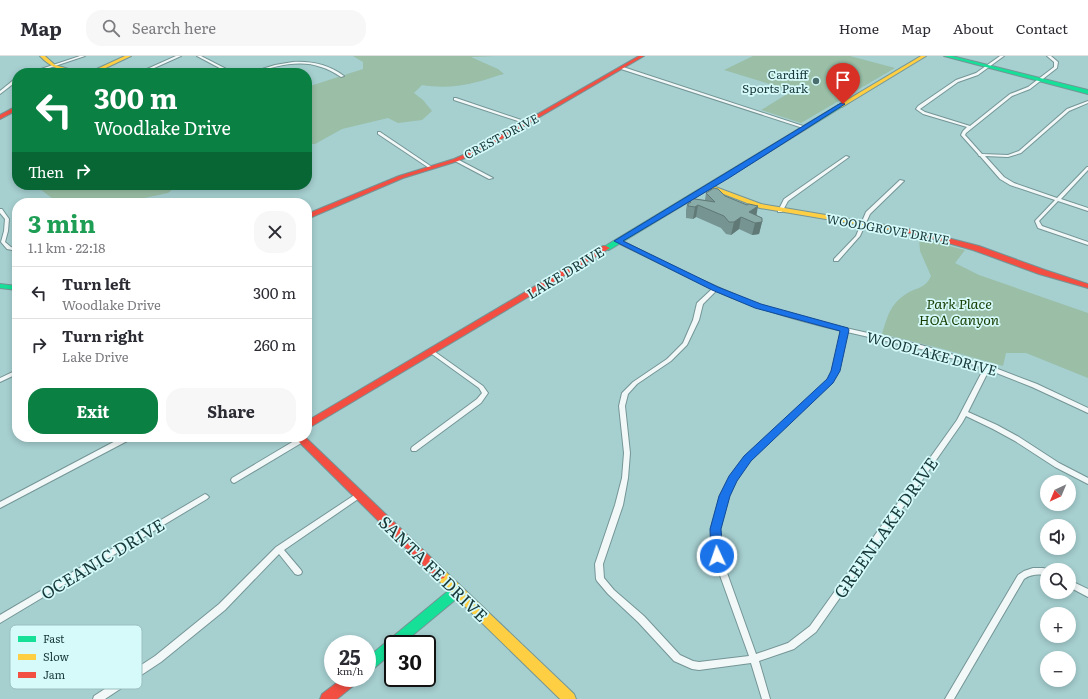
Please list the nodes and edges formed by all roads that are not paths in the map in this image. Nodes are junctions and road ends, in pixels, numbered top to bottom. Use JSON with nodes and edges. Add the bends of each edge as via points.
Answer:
{"nodes":[{"id":1,"x":42,"y":56,"type":"edge"},
{"id":2,"x":83,"y":56,"type":"edge"},
{"id":3,"x":129,"y":56,"type":"edge"},
{"id":4,"x":179,"y":56,"type":"edge"},
{"id":5,"x":199,"y":56,"type":"edge"},
{"id":6,"x":642,"y":56,"type":"edge"},
{"id":7,"x":924,"y":56,"type":"edge"},
{"id":8,"x":946,"y":56,"type":"edge"},
{"id":9,"x":1002,"y":56,"type":"edge"},
{"id":10,"x":1049,"y":56,"type":"edge"},
{"id":11,"x":53,"y":66,"type":"junction"},
{"id":12,"x":988,"y":67,"type":"junction"},
{"id":13,"x":47,"y":68,"type":"edge"},
{"id":14,"x":60,"y":68,"type":"edge"},
{"id":15,"x":102,"y":68,"type":"edge"},
{"id":16,"x":151,"y":68,"type":"edge"},
{"id":17,"x":222,"y":68,"type":"edge"},
{"id":18,"x":268,"y":68,"type":"edge"},
{"id":19,"x":622,"y":68,"type":"junction"},
{"id":20,"x":342,"y":76,"type":"dead end"},
{"id":21,"x":1040,"y":80,"type":"junction"},
{"id":22,"x":12,"y":83,"type":"edge"},
{"id":23,"x":1,"y":92,"type":"edge"},
{"id":24,"x":1088,"y":92,"type":"edge"},
{"id":25,"x":455,"y":99,"type":"dead end"},
{"id":26,"x":1088,"y":102,"type":"edge"},
{"id":27,"x":12,"y":111,"type":"edge"},
{"id":28,"x":0,"y":117,"type":"edge"},
{"id":29,"x":528,"y":123,"type":"junction"},
{"id":30,"x":804,"y":127,"type":"junction"},
{"id":31,"x":970,"y":127,"type":"junction"},
{"id":32,"x":379,"y":133,"type":"dead end"},
{"id":33,"x":980,"y":155,"type":"junction"},
{"id":34,"x":847,"y":157,"type":"dead end"},
{"id":35,"x":456,"y":160,"type":"junction"},
{"id":36,"x":430,"y":167,"type":"junction"},
{"id":37,"x":1088,"y":168,"type":"edge"},
{"id":38,"x":491,"y":178,"type":"dead end"},
{"id":39,"x":902,"y":181,"type":"dead end"},
{"id":40,"x":709,"y":187,"type":"junction"},
{"id":41,"x":1058,"y":200,"type":"junction"},
{"id":42,"x":0,"y":210,"type":"edge"},
{"id":43,"x":780,"y":210,"type":"junction"},
{"id":44,"x":1088,"y":210,"type":"edge"},
{"id":45,"x":312,"y":215,"type":"edge"},
{"id":46,"x":863,"y":224,"type":"junction"},
{"id":47,"x":618,"y":241,"type":"junction"},
{"id":48,"x":1088,"y":244,"type":"edge"},
{"id":49,"x":12,"y":249,"type":"edge"},
{"id":50,"x":836,"y":260,"type":"dead end"},
{"id":51,"x":0,"y":286,"type":"edge"},
{"id":52,"x":1088,"y":286,"type":"edge"},
{"id":53,"x":12,"y":287,"type":"edge"},
{"id":54,"x":715,"y":289,"type":"junction"},
{"id":55,"x":845,"y":330,"type":"junction"},
{"id":56,"x":431,"y":351,"type":"junction"},
{"id":57,"x":988,"y":367,"type":"junction"},
{"id":58,"x":12,"y":374,"type":"edge"},
{"id":59,"x":0,"y":380,"type":"edge"},
{"id":60,"x":1088,"y":411,"type":"edge"},
{"id":61,"x":964,"y":414,"type":"junction"},
{"id":62,"x":312,"y":422,"type":"edge"},
{"id":63,"x":120,"y":442,"type":"edge"},
{"id":64,"x":294,"y":442,"type":"edge"},
{"id":65,"x":304,"y":442,"type":"edge"},
{"id":66,"x":414,"y":449,"type":"dead end"},
{"id":67,"x":234,"y":480,"type":"dead end"},
{"id":68,"x":1088,"y":481,"type":"edge"},
{"id":69,"x":359,"y":495,"type":"junction"},
{"id":70,"x":205,"y":497,"type":"dead end"},
{"id":71,"x":0,"y":505,"type":"edge"},
{"id":72,"x":279,"y":550,"type":"junction"},
{"id":73,"x":1040,"y":571,"type":"edge"},
{"id":74,"x":298,"y":572,"type":"dead end"},
{"id":75,"x":1076,"y":587,"type":"edge"},
{"id":76,"x":457,"y":591,"type":"junction"},
{"id":77,"x":1088,"y":593,"type":"edge"},
{"id":78,"x":0,"y":620,"type":"edge"},
{"id":79,"x":404,"y":635,"type":"edge"},
{"id":80,"x":384,"y":652,"type":"edge"},
{"id":81,"x":376,"y":658,"type":"edge"},
{"id":82,"x":754,"y":659,"type":"junction"},
{"id":83,"x":142,"y":669,"type":"edge"},
{"id":84,"x":342,"y":687,"type":"edge"},
{"id":85,"x":112,"y":689,"type":"edge"},
{"id":86,"x":567,"y":698,"type":"edge"},
{"id":87,"x":97,"y":699,"type":"edge"},
{"id":88,"x":327,"y":699,"type":"edge"},
{"id":89,"x":766,"y":699,"type":"edge"},
{"id":90,"x":949,"y":699,"type":"edge"}],
"edges":[{"from":1,"to":11,"type":"main road"},
{"from":2,"to":11,"type":"street"},
{"from":3,"to":15,"type":"main road"},
{"from":4,"to":16,"type":"street"},
{"from":5,"to":17,"type":"street"},
{"from":6,"to":19,"type":"main road","name":"CREST DRIVE"},
{"from":7,"to":30,"type":"main road","name":"LAKE DRIVE"},
{"from":8,"to":12,"type":"main road"},
{"from":9,"to":12,"type":"street"},
{"from":10,"to":21,"type":"street","via":[[1056,62],[1056,67]]},
{"from":11,"to":13,"type":"street"},
{"from":11,"to":14,"type":"main road"},
{"from":12,"to":21,"type":"main road"},
{"from":12,"to":31,"type":"street","via":[[977,74],[956,81],[918,109]]},
{"from":18,"to":20,"type":"street","via":[[298,63],[320,65]]},
{"from":19,"to":29,"type":"main road","name":"CREST DRIVE"},
{"from":19,"to":30,"type":"street"},
{"from":21,"to":24,"type":"main road"},
{"from":21,"to":31,"type":"street","via":[[1029,88],[1011,94]]},
{"from":22,"to":23,"type":"street"},
{"from":25,"to":29,"type":"street"},
{"from":26,"to":33,"type":"street","via":[[1068,110],[1020,152],[1008,156]]},
{"from":27,"to":28,"type":"main road"},
{"from":29,"to":35,"type":"main road","name":"CREST DRIVE"},
{"from":30,"to":40,"type":"main road","name":"LAKE DRIVE"},
{"from":31,"to":33,"type":"street","via":[[963,135]]},
{"from":32,"to":36,"type":"street"},
{"from":33,"to":41,"type":"street","via":[[1002,178],[1012,184]]},
{"from":34,"to":43,"type":"street","via":[[786,200]]},
{"from":35,"to":36,"type":"main road","name":"CREST DRIVE"},
{"from":35,"to":38,"type":"street"},
{"from":36,"to":45,"type":"main road","name":"CREST DRIVE","via":[[400,177]]},
{"from":37,"to":41,"type":"street"},
{"from":39,"to":46,"type":"street","via":[[868,212]]},
{"from":40,"to":43,"type":"main road","name":"WOODGROVE DRIVE","via":[[760,206]]},
{"from":40,"to":47,"type":"main road","name":"LAKE DRIVE"},
{"from":41,"to":44,"type":"street"},
{"from":41,"to":48,"type":"street","via":[[1037,221],[1040,227]]},
{"from":42,"to":49,"type":"street","via":[[7,219],[3,242]]},
{"from":43,"to":46,"type":"main road","name":"WOODGROVE DRIVE"},
{"from":46,"to":50,"type":"street","via":[[858,236]]},
{"from":46,"to":52,"type":"main road","name":"WOODGROVE DRIVE","via":[[951,240]]},
{"from":47,"to":54,"type":"street","name":"WOODLAKE DRIVE"},
{"from":47,"to":56,"type":"main road","name":"LAKE DRIVE"},
{"from":51,"to":53,"type":"main road"},
{"from":54,"to":55,"type":"street","name":"WOODLAKE DRIVE","via":[[774,312]]},
{"from":54,"to":82,"type":"street","name":"GREENLAKE DRIVE","via":[[700,303],[696,320],[685,344],[669,360],[634,383],[625,393],[622,406],[627,453],[625,478],[620,505],[599,564],[599,574],[611,592],[641,619],[677,658],[699,666]]},
{"from":55,"to":57,"type":"street","name":"WOODLAKE DRIVE"},
{"from":55,"to":82,"type":"street","via":[[830,381],[748,459],[732,479],[724,496],[716,529],[717,556]]},
{"from":56,"to":62,"type":"main road","name":"LAKE DRIVE"},
{"from":56,"to":66,"type":"street","via":[[481,387],[485,393],[479,401]]},
{"from":57,"to":60,"type":"street","name":"WOODLAKE DRIVE","via":[[1025,381]]},
{"from":57,"to":61,"type":"street","name":"GREENLAKE DRIVE"},
{"from":58,"to":59,"type":"street"},
{"from":61,"to":68,"type":"street","via":[[995,427]]},
{"from":61,"to":82,"type":"street","name":"GREENLAKE DRIVE","via":[[813,629],[791,646]]},
{"from":63,"to":71,"type":"street"},
{"from":64,"to":67,"type":"street"},
{"from":65,"to":69,"type":"main road","name":"SANTA FE DRIVE"},
{"from":69,"to":72,"type":"street"},
{"from":69,"to":76,"type":"main road","name":"SANTA FE DRIVE"},
{"from":70,"to":78,"type":"street","name":"OCEANIC DRIVE"},
{"from":72,"to":74,"type":"street"},
{"from":72,"to":83,"type":"street","via":[[222,607]]},
{"from":73,"to":90,"type":"street","via":[[1026,573],[1021,577]]},
{"from":75,"to":77,"type":"street"},
{"from":76,"to":79,"type":"main road"},
{"from":76,"to":86,"type":"main road","name":"SANTA FE DRIVE"},
{"from":80,"to":81,"type":"main road"},
{"from":82,"to":89,"type":"street"},
{"from":84,"to":88,"type":"main road"},
{"from":85,"to":87,"type":"street"}]}
